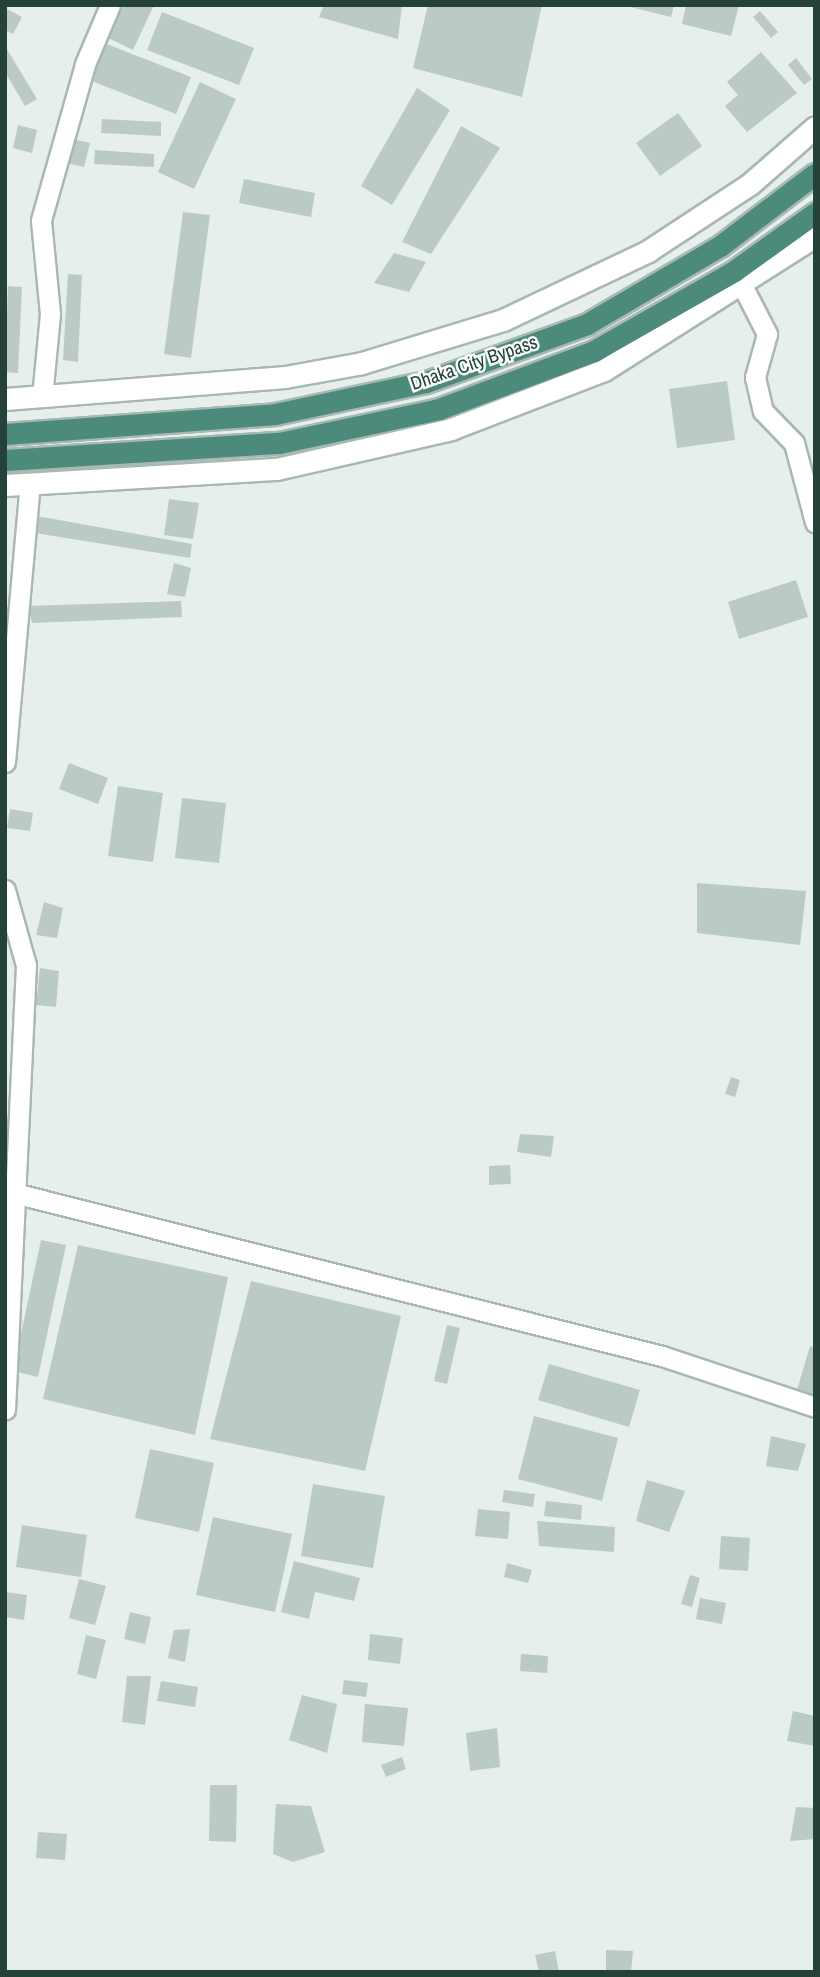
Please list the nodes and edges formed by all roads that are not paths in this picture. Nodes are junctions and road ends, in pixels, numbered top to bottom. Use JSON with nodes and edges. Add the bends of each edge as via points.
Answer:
{"nodes":[{"id":1,"x":110,"y":5,"type":"edge"},
{"id":2,"x":815,"y":127,"type":"edge"},
{"id":3,"x":815,"y":174,"type":"edge"},
{"id":4,"x":815,"y":213,"type":"edge"},
{"id":5,"x":815,"y":236,"type":"edge"},
{"id":6,"x":743,"y":287,"type":"junction"},
{"id":7,"x":42,"y":397,"type":"junction"},
{"id":8,"x":5,"y":399,"type":"edge"},
{"id":9,"x":5,"y":434,"type":"edge"},
{"id":10,"x":5,"y":460,"type":"edge"},
{"id":11,"x":30,"y":484,"type":"junction"},
{"id":12,"x":5,"y":485,"type":"edge"},
{"id":13,"x":815,"y":522,"type":"edge"},
{"id":14,"x":5,"y":762,"type":"edge"},
{"id":15,"x":5,"y":890,"type":"edge"},
{"id":16,"x":18,"y":1194,"type":"junction"},
{"id":17,"x":815,"y":1407,"type":"edge"},
{"id":18,"x":5,"y":1410,"type":"edge"}],
"edges":[{"from":1,"to":7,"type":"street","via":[[85,64],[41,220],[50,314]]},
{"from":2,"to":7,"type":"main road","via":[[750,184],[648,251],[503,320],[362,363],[285,377]]},
{"from":3,"to":9,"type":"highway","name":"Dhaka City Bypass","via":[[720,246],[587,324],[426,382],[275,414]]},
{"from":4,"to":10,"type":"highway","name":"Dhaka City Bypass","via":[[734,271],[594,351],[439,409],[279,443]]},
{"from":5,"to":6,"type":"main road"},
{"from":6,"to":11,"type":"main road","via":[[604,370],[451,429],[277,469]]},
{"from":6,"to":13,"type":"street","via":[[767,334],[755,377],[763,411],[794,443]]},
{"from":7,"to":8,"type":"main road"},
{"from":11,"to":12,"type":"main road"},
{"from":11,"to":14,"type":"street"},
{"from":15,"to":16,"type":"street","via":[[26,965]]},
{"from":16,"to":17,"type":"street","via":[[662,1356]]},
{"from":16,"to":18,"type":"street"}]}
